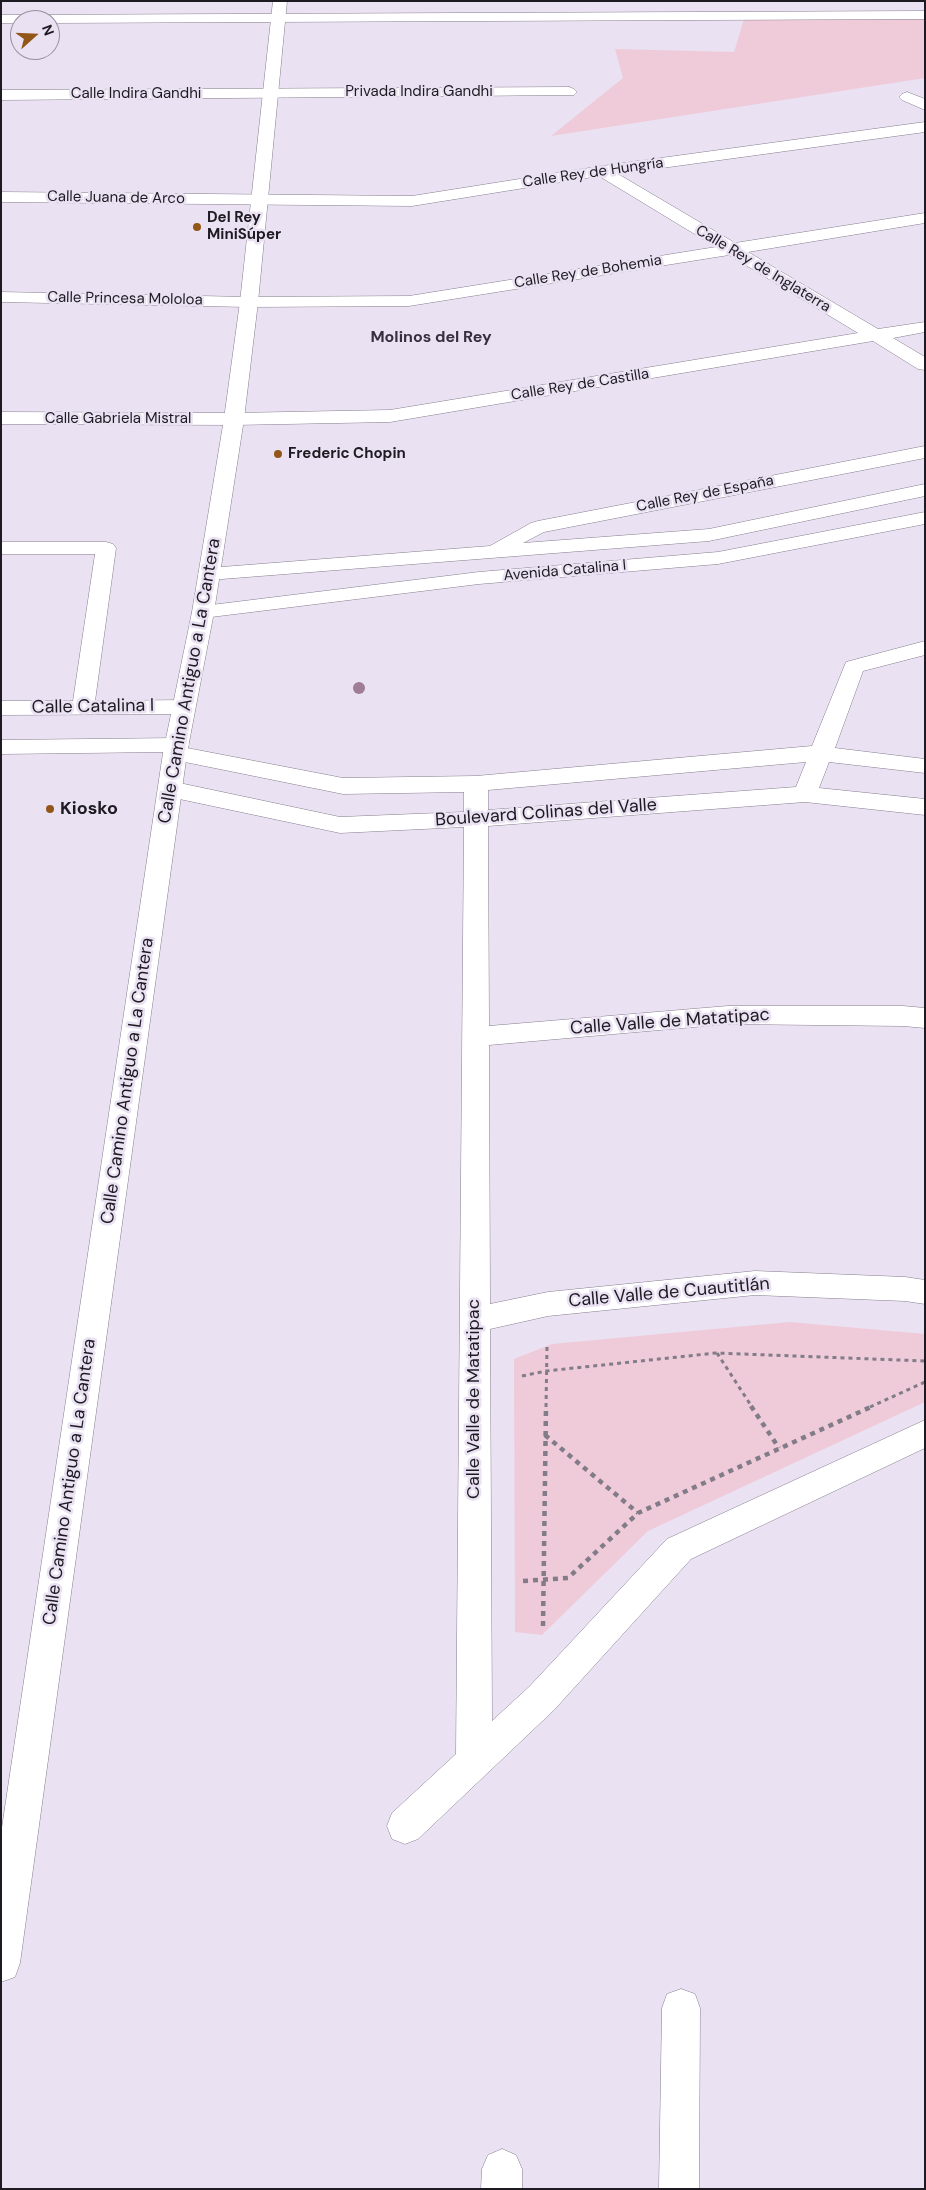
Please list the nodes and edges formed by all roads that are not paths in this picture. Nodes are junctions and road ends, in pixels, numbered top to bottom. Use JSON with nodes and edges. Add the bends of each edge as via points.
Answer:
{"nodes":[{"id":1,"x":280,"y":1,"type":"edge"},
{"id":2,"x":733,"y":1,"type":"edge"},
{"id":3,"x":925,"y":15,"type":"edge"},
{"id":4,"x":736,"y":16,"type":"junction"},
{"id":5,"x":278,"y":18,"type":"junction"},
{"id":6,"x":1,"y":19,"type":"edge"},
{"id":7,"x":569,"y":92,"type":"dead end"},
{"id":8,"x":270,"y":93,"type":"junction"},
{"id":9,"x":1,"y":95,"type":"edge"},
{"id":10,"x":907,"y":97,"type":"dead end"},
{"id":11,"x":925,"y":105,"type":"edge"},
{"id":12,"x":925,"y":127,"type":"edge"},
{"id":13,"x":602,"y":171,"type":"junction"},
{"id":14,"x":1,"y":197,"type":"edge"},
{"id":15,"x":260,"y":200,"type":"junction"},
{"id":16,"x":925,"y":218,"type":"edge"},
{"id":17,"x":729,"y":249,"type":"junction"},
{"id":18,"x":1,"y":297,"type":"edge"},
{"id":19,"x":249,"y":302,"type":"junction"},
{"id":20,"x":925,"y":326,"type":"edge"},
{"id":21,"x":875,"y":335,"type":"junction"},
{"id":22,"x":925,"y":365,"type":"edge"},
{"id":23,"x":1,"y":418,"type":"edge"},
{"id":24,"x":234,"y":419,"type":"junction"},
{"id":25,"x":925,"y":452,"type":"edge"},
{"id":26,"x":925,"y":490,"type":"edge"},
{"id":27,"x":925,"y":518,"type":"edge"},
{"id":28,"x":1,"y":548,"type":"edge"},
{"id":29,"x":491,"y":553,"type":"junction"},
{"id":30,"x":209,"y":574,"type":"junction"},
{"id":31,"x":479,"y":578,"type":"junction"},
{"id":32,"x":203,"y":612,"type":"junction"},
{"id":33,"x":925,"y":648,"type":"edge"},
{"id":34,"x":184,"y":706,"type":"junction"},
{"id":35,"x":1,"y":708,"type":"edge"},
{"id":36,"x":82,"y":708,"type":"junction"},
{"id":37,"x":1,"y":747,"type":"edge"},
{"id":38,"x":176,"y":749,"type":"junction"},
{"id":39,"x":819,"y":753,"type":"junction"},
{"id":40,"x":925,"y":766,"type":"edge"},
{"id":41,"x":476,"y":784,"type":"junction"},
{"id":42,"x":170,"y":789,"type":"junction"},
{"id":43,"x":805,"y":794,"type":"junction"},
{"id":44,"x":925,"y":807,"type":"edge"},
{"id":45,"x":476,"y":819,"type":"junction"},
{"id":46,"x":925,"y":1018,"type":"edge"},
{"id":47,"x":475,"y":1037,"type":"junction"},
{"id":48,"x":925,"y":1292,"type":"edge"},
{"id":49,"x":474,"y":1320,"type":"junction"},
{"id":50,"x":925,"y":1432,"type":"edge"},
{"id":51,"x":474,"y":1761,"type":"junction"},
{"id":52,"x":405,"y":1826,"type":"dead end"},
{"id":53,"x":1,"y":1963,"type":"edge"},
{"id":54,"x":681,"y":2008,"type":"dead end"},
{"id":55,"x":679,"y":2189,"type":"edge"}],
"edges":[{"from":1,"to":5,"type":"street","name":"Calle Camino Antiguo a La Cantera"},
{"from":2,"to":4,"type":"street"},
{"from":3,"to":4,"type":"street"},
{"from":4,"to":5,"type":"street"},
{"from":5,"to":6,"type":"street"},
{"from":5,"to":8,"type":"street","name":"Calle Camino Antiguo a La Cantera"},
{"from":7,"to":8,"type":"street","name":"Privada Indira Gandhi"},
{"from":8,"to":9,"type":"street","name":"Calle Indira Gandhi"},
{"from":8,"to":15,"type":"street","name":"Calle Camino Antiguo a La Cantera"},
{"from":10,"to":11,"type":"street"},
{"from":12,"to":13,"type":"street","name":"Calle Rey de Hungría"},
{"from":13,"to":15,"type":"street","name":"Calle Rey de Hungría","via":[[412,201]]},
{"from":13,"to":17,"type":"street","name":"Calle Rey de Inglaterra"},
{"from":14,"to":15,"type":"street","name":"Calle Juana de Arco"},
{"from":15,"to":19,"type":"street","name":"Calle Camino Antiguo a La Cantera"},
{"from":16,"to":17,"type":"street","name":"Calle Rey de Bohemia"},
{"from":17,"to":19,"type":"street","name":"Calle Rey de Bohemia","via":[[409,300]]},
{"from":17,"to":21,"type":"street","name":"Calle Rey de Inglaterra"},
{"from":18,"to":19,"type":"street","name":"Calle Princesa Mololoa"},
{"from":19,"to":24,"type":"street","name":"Calle Camino Antiguo a La Cantera"},
{"from":20,"to":21,"type":"street","name":"Calle Rey de Castilla"},
{"from":21,"to":22,"type":"street","name":"Calle Rey de Inglaterra"},
{"from":21,"to":24,"type":"street","name":"Calle Rey de Castilla","via":[[390,416]]},
{"from":23,"to":24,"type":"street","name":"Calle Gabriela Mistral"},
{"from":24,"to":30,"type":"street","name":"Calle Camino Antiguo a La Cantera"},
{"from":25,"to":29,"type":"street","name":"Calle Rey de España","via":[[538,527]]},
{"from":26,"to":29,"type":"street","name":"Avenida Catalina I","via":[[709,535]]},
{"from":27,"to":31,"type":"street","name":"Avenida Catalina I","via":[[718,558]]},
{"from":28,"to":36,"type":"street","via":[[106,548]]},
{"from":29,"to":30,"type":"street","name":"Avenida Catalina I"},
{"from":29,"to":31,"type":"street"},
{"from":30,"to":32,"type":"street","name":"Calle Camino Antiguo a La Cantera"},
{"from":31,"to":32,"type":"street","name":"Avenida Catalina I"},
{"from":32,"to":34,"type":"street","name":"Calle Camino Antiguo a La Cantera"},
{"from":33,"to":39,"type":"street","via":[[854,667]]},
{"from":34,"to":36,"type":"street","name":"Calle Catalina I"},
{"from":34,"to":38,"type":"street","name":"Calle Camino Antiguo a La Cantera"},
{"from":35,"to":36,"type":"street","name":"Calle Catalina I"},
{"from":37,"to":38,"type":"street"},
{"from":38,"to":41,"type":"street","name":"Boulevard Colinas del Valle","via":[[343,786]]},
{"from":38,"to":42,"type":"street","name":"Calle Camino Antiguo a La Cantera"},
{"from":39,"to":40,"type":"street","name":"Boulevard Colinas del Valle"},
{"from":39,"to":41,"type":"street","name":"Boulevard Colinas del Valle"},
{"from":39,"to":43,"type":"street"},
{"from":41,"to":45,"type":"street","name":"Calle Valle de Matatipac"},
{"from":42,"to":45,"type":"street","name":"Boulevard Colinas del Valle","via":[[340,825]]},
{"from":42,"to":53,"type":"street","name":"Calle Camino Antiguo a La Cantera"},
{"from":43,"to":44,"type":"street","name":"Boulevard Colinas del Valle"},
{"from":43,"to":45,"type":"street","name":"Boulevard Colinas del Valle"},
{"from":45,"to":47,"type":"street","name":"Calle Valle de Matatipac"},
{"from":46,"to":47,"type":"street","name":"Calle Valle de Matatipac","via":[[728,1015]]},
{"from":47,"to":49,"type":"street","name":"Calle Valle de Matatipac"},
{"from":48,"to":49,"type":"street","name":"Calle Valle de Cuautitlán","via":[[755,1283],[548,1304]]},
{"from":49,"to":51,"type":"street","name":"Calle Valle de Matatipac"},
{"from":50,"to":51,"type":"street","via":[[679,1549],[542,1698]]},
{"from":51,"to":52,"type":"street"},
{"from":54,"to":55,"type":"street"}]}
